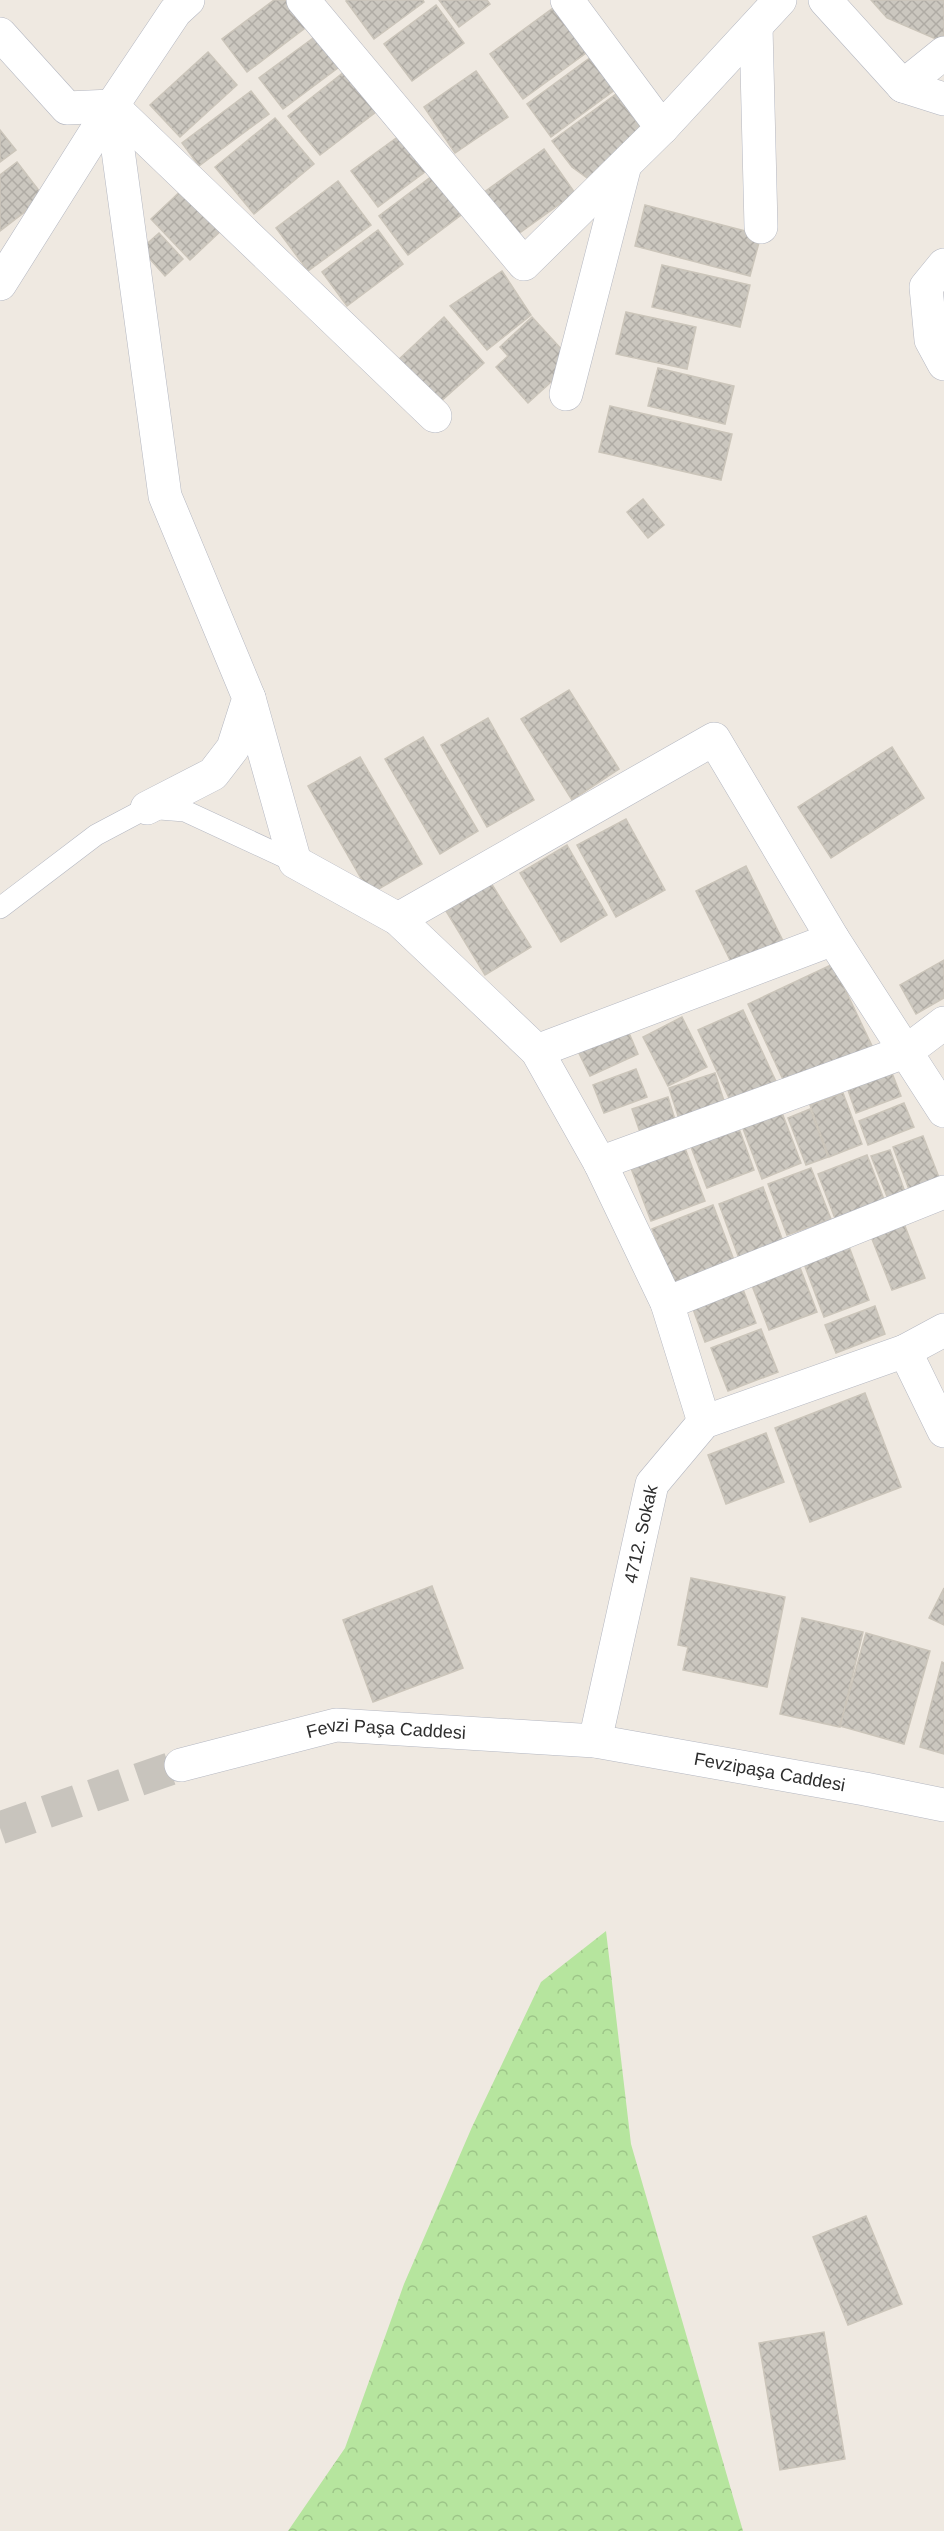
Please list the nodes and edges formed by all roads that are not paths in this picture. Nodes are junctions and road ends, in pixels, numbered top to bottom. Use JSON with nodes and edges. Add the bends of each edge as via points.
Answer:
{"nodes":[{"id":1,"x":189,"y":0,"type":"edge"},
{"id":2,"x":303,"y":0,"type":"edge"},
{"id":3,"x":567,"y":0,"type":"edge"},
{"id":4,"x":780,"y":0,"type":"edge"},
{"id":5,"x":825,"y":0,"type":"edge"},
{"id":6,"x":756,"y":27,"type":"junction"},
{"id":7,"x":0,"y":34,"type":"edge"},
{"id":8,"x":944,"y":53,"type":"edge"},
{"id":9,"x":903,"y":86,"type":"junction"},
{"id":10,"x":944,"y":99,"type":"edge"},
{"id":11,"x":112,"y":106,"type":"junction"},
{"id":12,"x":662,"y":128,"type":"junction"},
{"id":13,"x":626,"y":163,"type":"junction"},
{"id":14,"x":761,"y":227,"type":"dead end"},
{"id":15,"x":944,"y":265,"type":"edge"},
{"id":16,"x":0,"y":284,"type":"edge"},
{"id":17,"x":944,"y":364,"type":"edge"},
{"id":18,"x":566,"y":394,"type":"dead end"},
{"id":19,"x":435,"y":416,"type":"dead end"},
{"id":20,"x":249,"y":698,"type":"junction"},
{"id":21,"x":147,"y":808,"type":"junction"},
{"id":22,"x":295,"y":862,"type":"junction"},
{"id":23,"x":0,"y":909,"type":"edge"},
{"id":24,"x":399,"y":919,"type":"junction"},
{"id":25,"x":833,"y":939,"type":"junction"},
{"id":26,"x":944,"y":1023,"type":"edge"},
{"id":27,"x":537,"y":1051,"type":"junction"},
{"id":28,"x":907,"y":1051,"type":"junction"},
{"id":29,"x":944,"y":1111,"type":"edge"},
{"id":30,"x":600,"y":1163,"type":"junction"},
{"id":31,"x":944,"y":1192,"type":"edge"},
{"id":32,"x":667,"y":1303,"type":"junction"},
{"id":33,"x":944,"y":1330,"type":"edge"},
{"id":34,"x":905,"y":1351,"type":"junction"},
{"id":35,"x":704,"y":1422,"type":"junction"},
{"id":36,"x":944,"y":1431,"type":"edge"},
{"id":37,"x":596,"y":1741,"type":"junction"},
{"id":38,"x":181,"y":1765,"type":"tunnel mouth"},
{"id":39,"x":944,"y":1805,"type":"edge"}],
"edges":[{"from":1,"to":11,"type":"street","via":[[175,12]]},
{"from":2,"to":13,"type":"street","via":[[524,264]]},
{"from":3,"to":12,"type":"street"},
{"from":4,"to":6,"type":"street"},
{"from":5,"to":9,"type":"street"},
{"from":6,"to":12,"type":"street"},
{"from":6,"to":14,"type":"street"},
{"from":7,"to":11,"type":"street","via":[[67,108]]},
{"from":8,"to":9,"type":"street"},
{"from":9,"to":10,"type":"street"},
{"from":11,"to":16,"type":"street"},
{"from":11,"to":19,"type":"street"},
{"from":11,"to":20,"type":"street","via":[[165,496]]},
{"from":12,"to":13,"type":"street"},
{"from":13,"to":18,"type":"street"},
{"from":15,"to":17,"type":"street","via":[[926,287],[931,340]]},
{"from":20,"to":21,"type":"street","via":[[233,748],[213,774]]},
{"from":20,"to":22,"type":"street"},
{"from":21,"to":22,"type":"lane","via":[[185,811]]},
{"from":21,"to":23,"type":"lane","via":[[96,835]]},
{"from":22,"to":24,"type":"street"},
{"from":24,"to":25,"type":"street","via":[[714,739]]},
{"from":24,"to":27,"type":"street"},
{"from":25,"to":27,"type":"street"},
{"from":25,"to":28,"type":"street"},
{"from":26,"to":28,"type":"street"},
{"from":27,"to":30,"type":"street"},
{"from":28,"to":29,"type":"street"},
{"from":28,"to":30,"type":"street"},
{"from":30,"to":32,"type":"street"},
{"from":31,"to":32,"type":"street"},
{"from":32,"to":35,"type":"street"},
{"from":33,"to":34,"type":"street"},
{"from":34,"to":35,"type":"street"},
{"from":34,"to":36,"type":"street"},
{"from":35,"to":37,"type":"street","name":"4712. Sokak","via":[[652,1484]]},
{"from":37,"to":38,"type":"street","name":"Fevzi Paşa Caddesi","via":[[336,1725]]},
{"from":37,"to":39,"type":"street","name":"Fevzipaşa Caddesi"}]}
